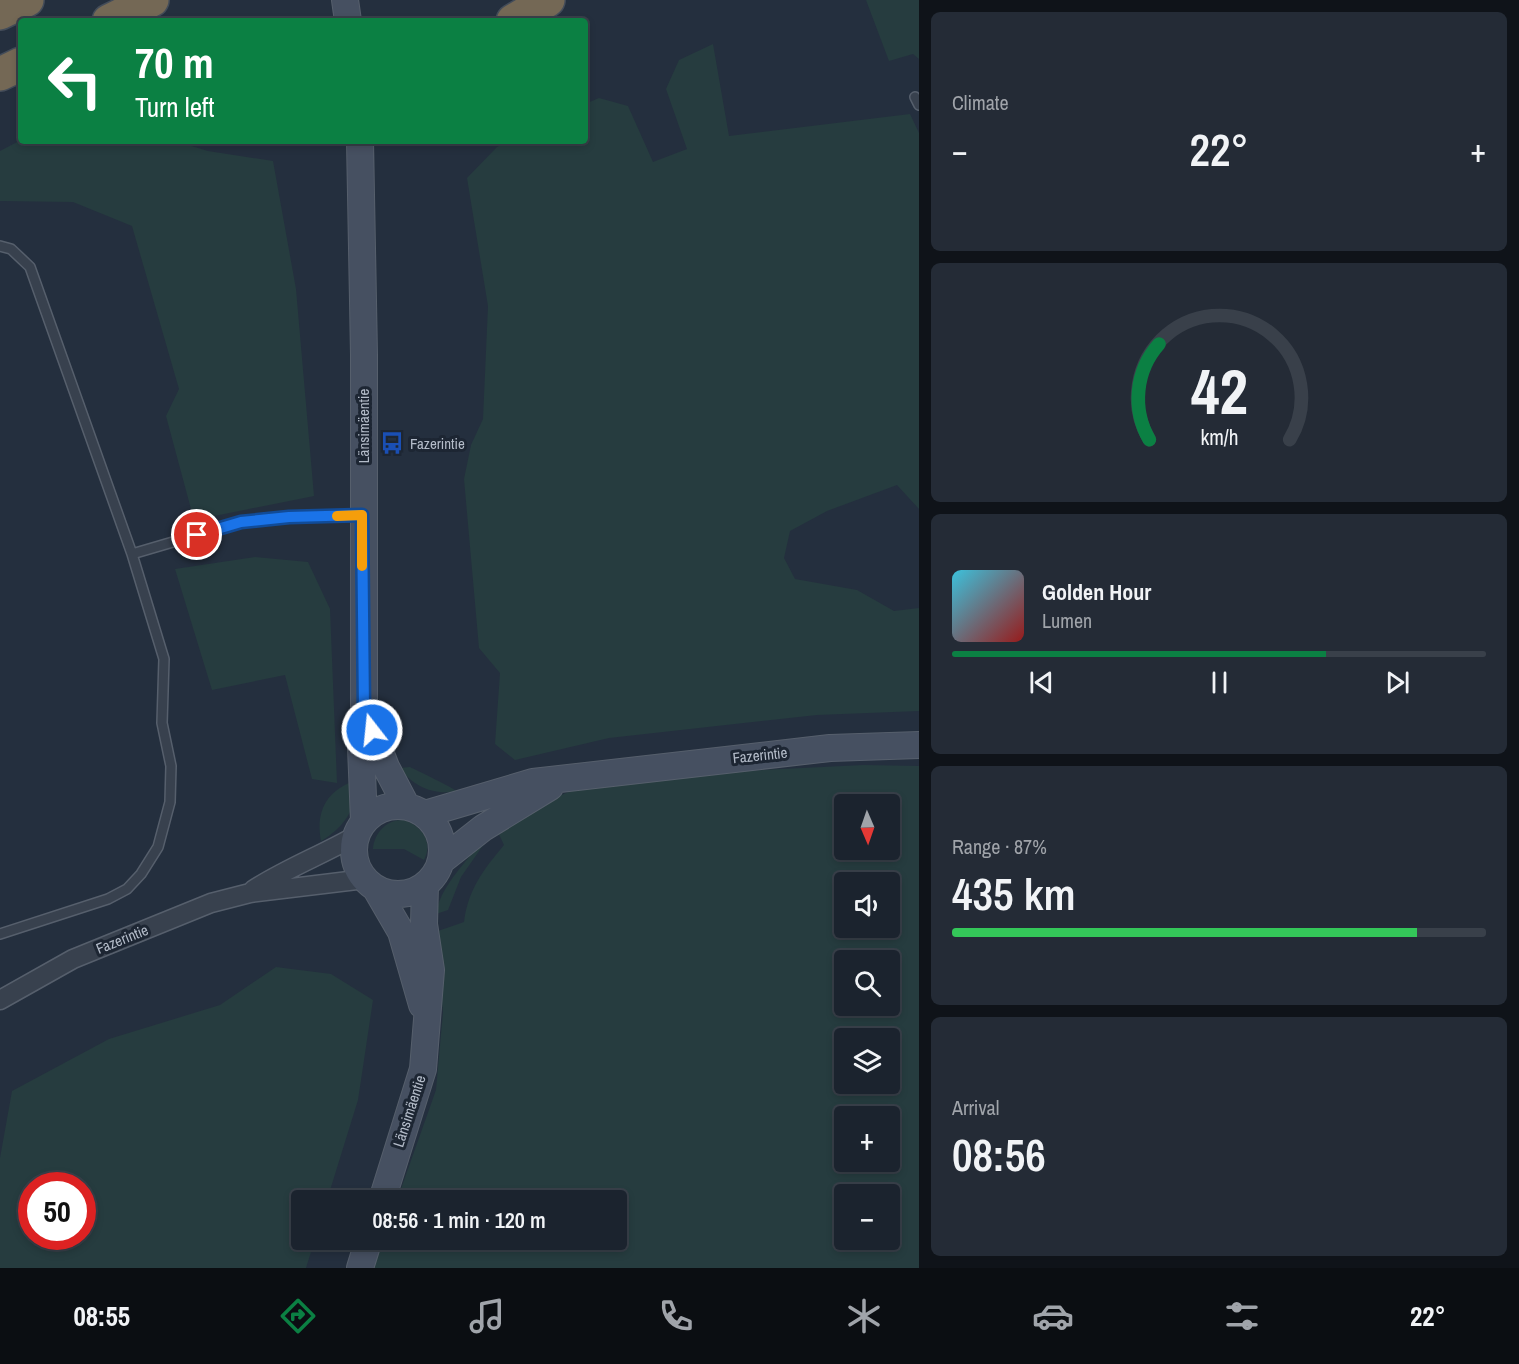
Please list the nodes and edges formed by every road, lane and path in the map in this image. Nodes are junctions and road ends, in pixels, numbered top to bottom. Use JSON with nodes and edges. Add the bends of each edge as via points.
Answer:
{"nodes":[{"id":1,"x":27,"y":0,"type":"edge"},
{"id":2,"x":152,"y":0,"type":"edge"},
{"id":3,"x":345,"y":0,"type":"edge"},
{"id":4,"x":548,"y":0,"type":"edge"},
{"id":5,"x":0,"y":13,"type":"edge"},
{"id":6,"x":115,"y":18,"type":"edge"},
{"id":7,"x":348,"y":18,"type":"edge"},
{"id":8,"x":518,"y":18,"type":"edge"},
{"id":9,"x":18,"y":65,"type":"edge"},
{"id":10,"x":0,"y":74,"type":"edge"},
{"id":11,"x":360,"y":144,"type":"edge"},
{"id":12,"x":0,"y":246,"type":"edge"},
{"id":13,"x":362,"y":515,"type":"junction"},
{"id":14,"x":132,"y":554,"type":"junction"},
{"id":15,"x":364,"y":711,"type":"junction"},
{"id":16,"x":919,"y":745,"type":"edge"},
{"id":17,"x":566,"y":778,"type":"junction"},
{"id":18,"x":416,"y":810,"type":"junction"},
{"id":19,"x":360,"y":828,"type":"junction"},
{"id":20,"x":441,"y":861,"type":"junction"},
{"id":21,"x":370,"y":884,"type":"junction"},
{"id":22,"x":425,"y":885,"type":"junction"},
{"id":23,"x":249,"y":893,"type":"junction"},
{"id":24,"x":0,"y":934,"type":"edge"},
{"id":25,"x":0,"y":1000,"type":"edge"},
{"id":26,"x":426,"y":1020,"type":"junction"},
{"id":27,"x":385,"y":1190,"type":"edge"},
{"id":28,"x":366,"y":1250,"type":"edge"},
{"id":29,"x":360,"y":1268,"type":"edge"}],
"edges":[{"from":1,"to":5,"type":"highway"},
{"from":2,"to":6,"type":"highway"},
{"from":3,"to":7,"type":"main road"},
{"from":4,"to":8,"type":"highway"},
{"from":9,"to":10,"type":"highway"},
{"from":11,"to":13,"type":"main road","name":"Länsimäentie"},
{"from":12,"to":14,"type":"lane","via":[[11,249],[30,267]]},
{"from":13,"to":14,"type":"lane","via":[[241,522]]},
{"from":13,"to":15,"type":"main road","name":"Länsimäentie"},
{"from":14,"to":24,"type":"lane","via":[[164,659],[162,723],[171,766],[170,802],[158,847],[127,889],[108,899]]},
{"from":15,"to":18,"type":"main road","name":"Länsimäentie","via":[[386,767]]},
{"from":15,"to":19,"type":"main road","name":"Länsimäentie"},
{"from":16,"to":17,"type":"main road","name":"Fazerintie","via":[[819,750]]},
{"from":17,"to":18,"type":"main road","name":"Fazerintie"},
{"from":17,"to":20,"type":"main road","name":"Fazerintie","via":[[491,823]]},
{"from":18,"to":19,"type":"main road","via":[[376,811]]},
{"from":18,"to":20,"type":"main road","name":"Länsimäentie","via":[[437,827],[443,843]]},
{"from":19,"to":21,"type":"main road","name":"Länsimäentie","via":[[353,851],[357,866]]},
{"from":19,"to":23,"type":"street","name":"Fazerintie","via":[[319,857],[276,875]]},
{"from":20,"to":22,"type":"main road","name":"Länsimäentie"},
{"from":21,"to":22,"type":"main road","via":[[393,894],[410,893]]},
{"from":21,"to":23,"type":"street","name":"Fazerintie"},
{"from":21,"to":26,"type":"main road","name":"Länsimäentie","via":[[401,932]]},
{"from":22,"to":26,"type":"main road","name":"Länsimäentie","via":[[423,915],[431,970]]},
{"from":23,"to":25,"type":"street","name":"Fazerintie","via":[[211,903],[73,959]]},
{"from":26,"to":27,"type":"main road","name":"Länsimäentie","via":[[423,1069]]},
{"from":28,"to":29,"type":"main road"}]}
